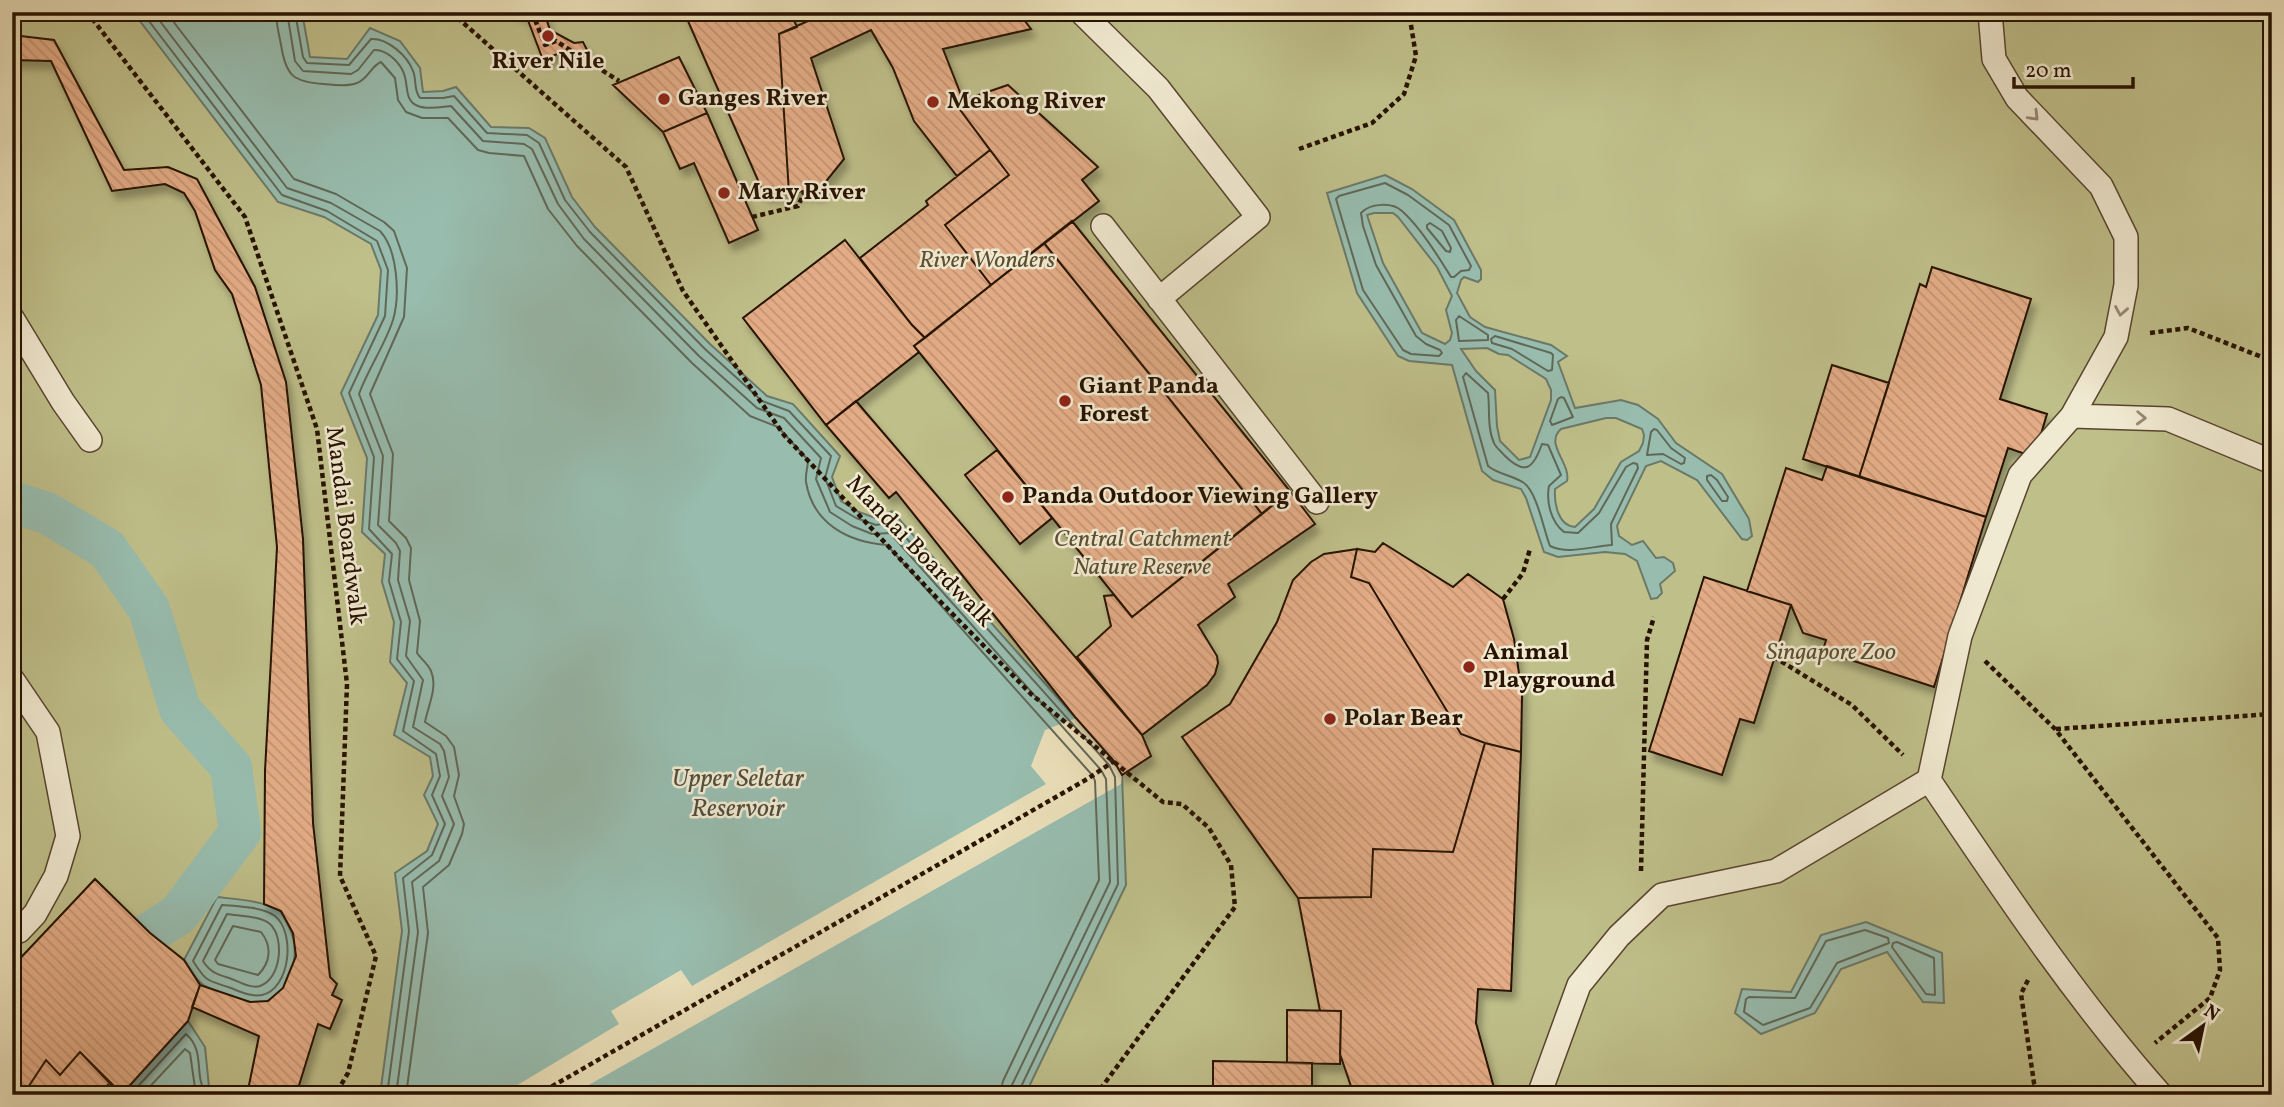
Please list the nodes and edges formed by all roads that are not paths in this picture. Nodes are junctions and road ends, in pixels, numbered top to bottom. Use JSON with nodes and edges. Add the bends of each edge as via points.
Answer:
{"nodes":[{"id":1,"x":1081,"y":12,"type":"edge"},
{"id":2,"x":1990,"y":12,"type":"edge"},
{"id":3,"x":1102,"y":226,"type":"dead end"},
{"id":4,"x":1159,"y":299,"type":"junction"},
{"id":5,"x":12,"y":318,"type":"edge"},
{"id":6,"x":2072,"y":416,"type":"junction"},
{"id":7,"x":90,"y":440,"type":"dead end"},
{"id":8,"x":2272,"y":462,"type":"edge"},
{"id":9,"x":1317,"y":502,"type":"dead end"},
{"id":10,"x":12,"y":679,"type":"edge"},
{"id":11,"x":1929,"y":780,"type":"junction"},
{"id":12,"x":12,"y":933,"type":"edge"},
{"id":13,"x":1539,"y":1095,"type":"edge"},
{"id":14,"x":2161,"y":1095,"type":"edge"}],
"edges":[{"from":1,"to":4,"type":"lane","via":[[1158,88],[1258,217]]},
{"from":2,"to":6,"type":"lane","one_way":true,"via":[[1994,59],[2017,98],[2101,186],[2126,237],[2126,285],[2116,337]]},
{"from":3,"to":4,"type":"lane"},
{"from":4,"to":9,"type":"lane"},
{"from":5,"to":7,"type":"lane"},
{"from":6,"to":8,"type":"lane","one_way":true,"via":[[2168,419]]},
{"from":6,"to":11,"type":"lane","via":[[2020,475],[1960,636]]},
{"from":10,"to":12,"type":"lane","via":[[48,732],[68,836],[56,876],[35,914]]},
{"from":11,"to":13,"type":"lane","via":[[1776,871],[1662,895],[1619,936],[1579,985]]},
{"from":11,"to":14,"type":"lane","via":[[2043,947]]}]}
